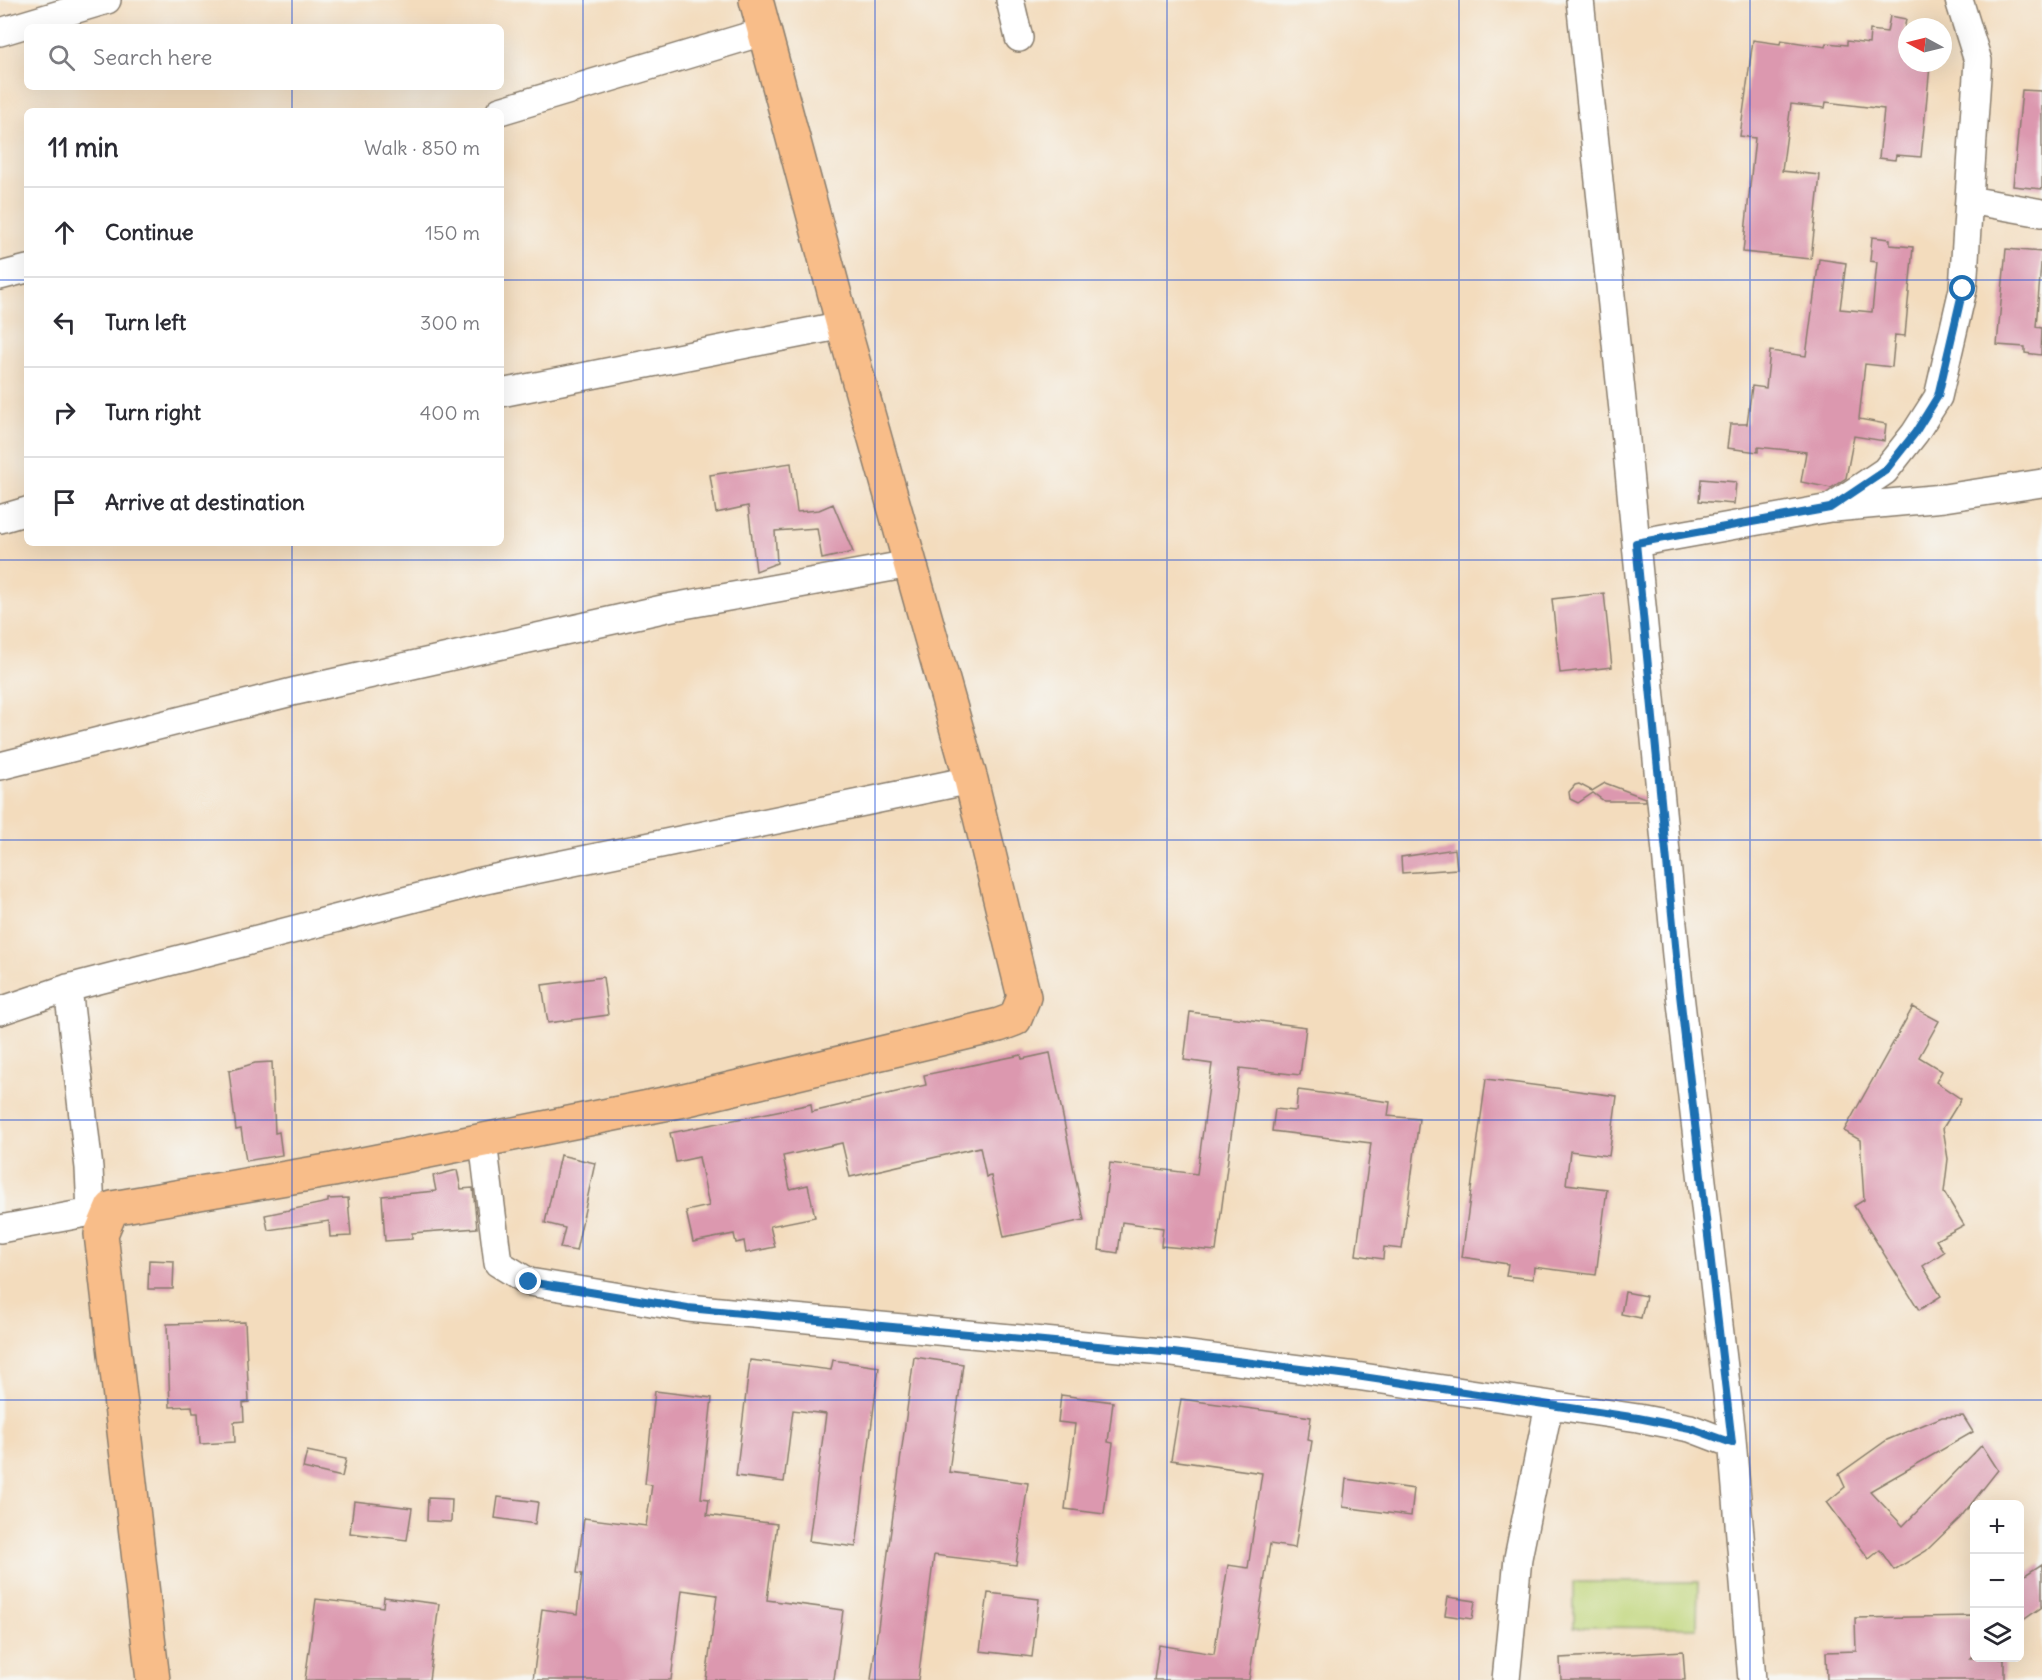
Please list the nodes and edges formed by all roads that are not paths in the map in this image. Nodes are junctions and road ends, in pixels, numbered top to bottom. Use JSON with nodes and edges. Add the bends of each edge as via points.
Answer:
{"nodes":[{"id":1,"x":107,"y":0,"type":"edge"},
{"id":2,"x":756,"y":0,"type":"edge"},
{"id":3,"x":1010,"y":0,"type":"edge"},
{"id":4,"x":1580,"y":0,"type":"edge"},
{"id":5,"x":1959,"y":0,"type":"edge"},
{"id":6,"x":27,"y":24,"type":"edge"},
{"id":7,"x":24,"y":25,"type":"edge"},
{"id":8,"x":766,"y":31,"type":"junction"},
{"id":9,"x":0,"y":32,"type":"edge"},
{"id":10,"x":1019,"y":39,"type":"dead end"},
{"id":11,"x":504,"y":110,"type":"edge"},
{"id":12,"x":1970,"y":200,"type":"junction"},
{"id":13,"x":2042,"y":213,"type":"edge"},
{"id":14,"x":24,"y":270,"type":"edge"},
{"id":15,"x":0,"y":276,"type":"edge"},
{"id":16,"x":843,"y":325,"type":"junction"},
{"id":17,"x":504,"y":392,"type":"edge"},
{"id":18,"x":2042,"y":483,"type":"edge"},
{"id":19,"x":1830,"y":508,"type":"junction"},
{"id":20,"x":24,"y":511,"type":"edge"},
{"id":21,"x":0,"y":519,"type":"edge"},
{"id":22,"x":1636,"y":543,"type":"junction"},
{"id":23,"x":910,"y":564,"type":"junction"},
{"id":24,"x":0,"y":766,"type":"edge"},
{"id":25,"x":971,"y":780,"type":"junction"},
{"id":26,"x":68,"y":988,"type":"junction"},
{"id":27,"x":0,"y":1011,"type":"edge"},
{"id":28,"x":483,"y":1141,"type":"junction"},
{"id":29,"x":101,"y":1211,"type":"junction"},
{"id":30,"x":0,"y":1228,"type":"edge"},
{"id":31,"x":1549,"y":1405,"type":"junction"},
{"id":32,"x":1732,"y":1443,"type":"junction"},
{"id":33,"x":153,"y":1680,"type":"edge"},
{"id":34,"x":1506,"y":1680,"type":"edge"},
{"id":35,"x":1752,"y":1680,"type":"edge"}],
"edges":[{"from":1,"to":6,"type":"street"},
{"from":2,"to":8,"type":"main road"},
{"from":3,"to":10,"type":"street"},
{"from":4,"to":22,"type":"street"},
{"from":5,"to":12,"type":"street","via":[[1978,61]]},
{"from":7,"to":9,"type":"street"},
{"from":8,"to":11,"type":"street"},
{"from":8,"to":16,"type":"main road"},
{"from":12,"to":13,"type":"street"},
{"from":12,"to":19,"type":"street","via":[[1963,289],[1938,396],[1885,471]]},
{"from":14,"to":15,"type":"street"},
{"from":16,"to":17,"type":"street"},
{"from":16,"to":23,"type":"main road"},
{"from":18,"to":19,"type":"street","via":[[1944,498]]},
{"from":19,"to":22,"type":"street"},
{"from":20,"to":21,"type":"street"},
{"from":22,"to":32,"type":"street","via":[[1679,986]]},
{"from":23,"to":24,"type":"street","via":[[667,608],[296,691]]},
{"from":23,"to":25,"type":"main road"},
{"from":25,"to":26,"type":"street","via":[[481,881]]},
{"from":25,"to":28,"type":"main road","via":[[1024,997],[1015,1019],[684,1100]]},
{"from":26,"to":27,"type":"street"},
{"from":26,"to":29,"type":"street","via":[[89,1168]]},
{"from":28,"to":29,"type":"main road"},
{"from":28,"to":31,"type":"street","via":[[498,1263],[529,1282],[688,1308],[1184,1354]]},
{"from":29,"to":30,"type":"street"},
{"from":29,"to":33,"type":"main road"},
{"from":31,"to":32,"type":"street","via":[[1690,1428]]},
{"from":31,"to":34,"type":"street","via":[[1518,1558]]},
{"from":32,"to":35,"type":"street"}]}
